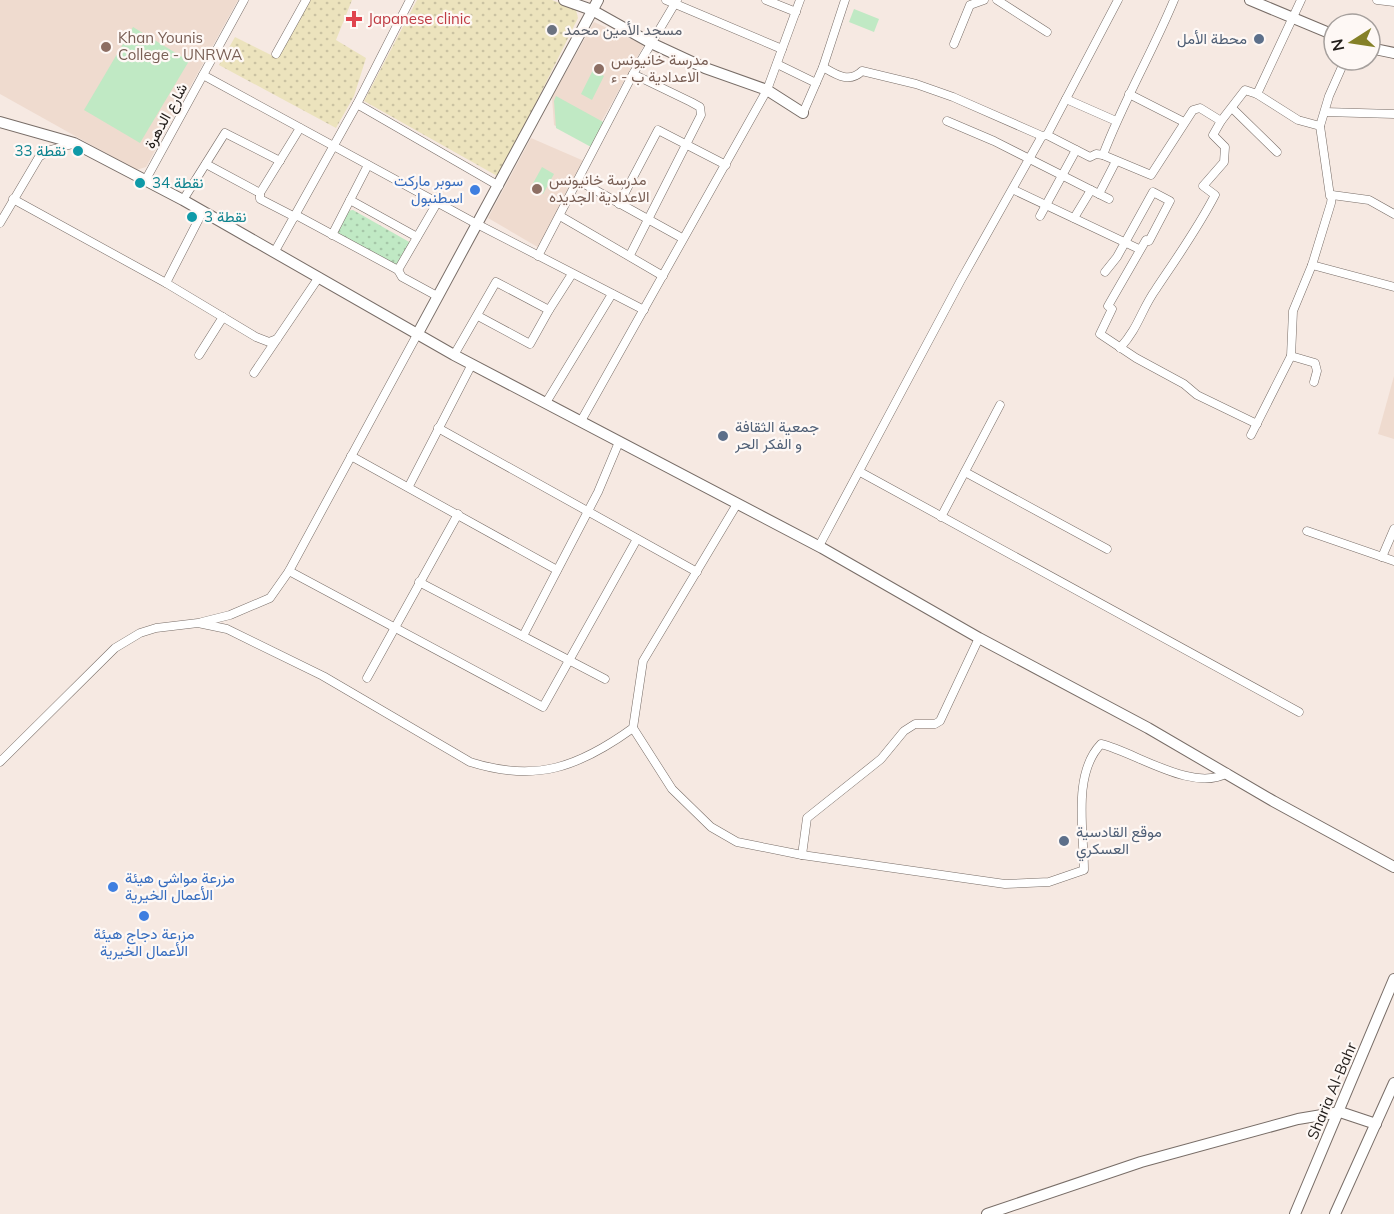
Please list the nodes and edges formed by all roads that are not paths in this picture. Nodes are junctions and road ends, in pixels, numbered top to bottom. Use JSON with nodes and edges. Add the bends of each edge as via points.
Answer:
{"nodes":[{"id":1,"x":244,"y":0,"type":"edge"},
{"id":2,"x":306,"y":0,"type":"edge"},
{"id":3,"x":410,"y":0,"type":"edge"},
{"id":4,"x":564,"y":0,"type":"edge"},
{"id":5,"x":598,"y":0,"type":"edge"},
{"id":6,"x":666,"y":0,"type":"edge"},
{"id":7,"x":766,"y":0,"type":"edge"},
{"id":8,"x":800,"y":0,"type":"edge"},
{"id":9,"x":845,"y":0,"type":"edge"},
{"id":10,"x":984,"y":0,"type":"edge"},
{"id":11,"x":997,"y":0,"type":"edge"},
{"id":12,"x":1118,"y":0,"type":"edge"},
{"id":13,"x":1174,"y":0,"type":"edge"},
{"id":14,"x":1250,"y":0,"type":"edge"},
{"id":15,"x":1302,"y":0,"type":"edge"},
{"id":16,"x":1377,"y":0,"type":"edge"},
{"id":17,"x":676,"y":2,"type":"edge"},
{"id":18,"x":1394,"y":2,"type":"edge"},
{"id":19,"x":592,"y":10,"type":"junction"},
{"id":20,"x":796,"y":12,"type":"junction"},
{"id":21,"x":1293,"y":18,"type":"junction"},
{"id":22,"x":1322,"y":30,"type":"edge"},
{"id":23,"x":1047,"y":32,"type":"dead end"},
{"id":24,"x":651,"y":43,"type":"junction"},
{"id":25,"x":954,"y":44,"type":"dead end"},
{"id":26,"x":782,"y":49,"type":"junction"},
{"id":27,"x":276,"y":54,"type":"dead end"},
{"id":28,"x":777,"y":64,"type":"junction"},
{"id":29,"x":823,"y":67,"type":"junction"},
{"id":30,"x":1340,"y":72,"type":"edge"},
{"id":31,"x":633,"y":74,"type":"junction"},
{"id":32,"x":203,"y":75,"type":"junction"},
{"id":33,"x":816,"y":83,"type":"junction"},
{"id":34,"x":767,"y":90,"type":"junction"},
{"id":35,"x":1129,"y":94,"type":"junction"},
{"id":36,"x":1257,"y":94,"type":"junction"},
{"id":37,"x":1066,"y":99,"type":"junction"},
{"id":38,"x":357,"y":104,"type":"junction"},
{"id":39,"x":1233,"y":109,"type":"junction"},
{"id":40,"x":1325,"y":112,"type":"junction"},
{"id":41,"x":803,"y":113,"type":"joint"},
{"id":42,"x":1394,"y":114,"type":"edge"},
{"id":43,"x":947,"y":121,"type":"dead end"},
{"id":44,"x":1116,"y":121,"type":"junction"},
{"id":45,"x":1221,"y":121,"type":"junction"},
{"id":46,"x":0,"y":122,"type":"edge"},
{"id":47,"x":1184,"y":122,"type":"junction"},
{"id":48,"x":1320,"y":126,"type":"junction"},
{"id":49,"x":300,"y":128,"type":"junction"},
{"id":50,"x":1045,"y":136,"type":"junction"},
{"id":51,"x":74,"y":143,"type":"junction"},
{"id":52,"x":333,"y":146,"type":"junction"},
{"id":53,"x":687,"y":147,"type":"junction"},
{"id":54,"x":1076,"y":150,"type":"junction"},
{"id":55,"x":1277,"y":152,"type":"dead end"},
{"id":56,"x":1103,"y":155,"type":"junction"},
{"id":57,"x":1031,"y":158,"type":"junction"},
{"id":58,"x":280,"y":161,"type":"junction"},
{"id":59,"x":1116,"y":161,"type":"junction"},
{"id":60,"x":206,"y":164,"type":"junction"},
{"id":61,"x":368,"y":165,"type":"junction"},
{"id":62,"x":726,"y":165,"type":"junction"},
{"id":63,"x":1063,"y":174,"type":"junction"},
{"id":64,"x":145,"y":181,"type":"junction"},
{"id":65,"x":579,"y":181,"type":"junction"},
{"id":66,"x":499,"y":186,"type":"junction"},
{"id":67,"x":1014,"y":190,"type":"junction"},
{"id":68,"x":1090,"y":190,"type":"junction"},
{"id":69,"x":260,"y":193,"type":"junction"},
{"id":70,"x":1099,"y":194,"type":"junction"},
{"id":71,"x":1332,"y":195,"type":"junction"},
{"id":72,"x":13,"y":199,"type":"junction"},
{"id":73,"x":1109,"y":199,"type":"dead end"},
{"id":74,"x":183,"y":200,"type":"junction"},
{"id":75,"x":350,"y":200,"type":"junction"},
{"id":76,"x":437,"y":202,"type":"junction"},
{"id":77,"x":620,"y":204,"type":"junction"},
{"id":78,"x":1046,"y":205,"type":"junction"},
{"id":79,"x":203,"y":211,"type":"junction"},
{"id":80,"x":1394,"y":214,"type":"edge"},
{"id":81,"x":295,"y":216,"type":"junction"},
{"id":82,"x":560,"y":216,"type":"junction"},
{"id":83,"x":1040,"y":216,"type":"dead end"},
{"id":84,"x":1074,"y":218,"type":"junction"},
{"id":85,"x":647,"y":221,"type":"junction"},
{"id":86,"x":0,"y":223,"type":"edge"},
{"id":87,"x":475,"y":224,"type":"junction"},
{"id":88,"x":332,"y":235,"type":"junction"},
{"id":89,"x":417,"y":237,"type":"junction"},
{"id":90,"x":682,"y":238,"type":"junction"},
{"id":91,"x":1125,"y":241,"type":"junction"},
{"id":92,"x":1139,"y":249,"type":"junction"},
{"id":93,"x":275,"y":251,"type":"junction"},
{"id":94,"x":630,"y":255,"type":"junction"},
{"id":95,"x":538,"y":256,"type":"junction"},
{"id":96,"x":1312,"y":265,"type":"junction"},
{"id":97,"x":398,"y":270,"type":"junction"},
{"id":98,"x":1105,"y":272,"type":"dead end"},
{"id":99,"x":572,"y":274,"type":"junction"},
{"id":100,"x":663,"y":276,"type":"junction"},
{"id":101,"x":319,"y":277,"type":"junction"},
{"id":102,"x":166,"y":283,"type":"junction"},
{"id":103,"x":1394,"y":287,"type":"edge"},
{"id":104,"x":612,"y":294,"type":"junction"},
{"id":105,"x":436,"y":296,"type":"junction"},
{"id":106,"x":549,"y":310,"type":"junction"},
{"id":107,"x":644,"y":310,"type":"junction"},
{"id":108,"x":478,"y":316,"type":"junction"},
{"id":109,"x":223,"y":317,"type":"junction"},
{"id":110,"x":418,"y":333,"type":"junction"},
{"id":111,"x":277,"y":339,"type":"junction"},
{"id":112,"x":1120,"y":348,"type":"junction"},
{"id":113,"x":199,"y":355,"type":"dead end"},
{"id":114,"x":454,"y":355,"type":"junction"},
{"id":115,"x":1291,"y":356,"type":"junction"},
{"id":116,"x":472,"y":364,"type":"junction"},
{"id":117,"x":254,"y":373,"type":"dead end"},
{"id":118,"x":1314,"y":382,"type":"dead end"},
{"id":119,"x":547,"y":401,"type":"junction"},
{"id":120,"x":999,"y":405,"type":"dead end"},
{"id":121,"x":581,"y":421,"type":"junction"},
{"id":122,"x":1257,"y":424,"type":"junction"},
{"id":123,"x":438,"y":428,"type":"junction"},
{"id":124,"x":1251,"y":435,"type":"dead end"},
{"id":125,"x":619,"y":441,"type":"junction"},
{"id":126,"x":351,"y":456,"type":"junction"},
{"id":127,"x":965,"y":472,"type":"junction"},
{"id":128,"x":862,"y":473,"type":"dead end"},
{"id":129,"x":409,"y":486,"type":"dead end"},
{"id":130,"x":737,"y":504,"type":"junction"},
{"id":131,"x":588,"y":511,"type":"junction"},
{"id":132,"x":458,"y":514,"type":"junction"},
{"id":133,"x":941,"y":517,"type":"junction"},
{"id":134,"x":1394,"y":529,"type":"edge"},
{"id":135,"x":1307,"y":531,"type":"dead end"},
{"id":136,"x":638,"y":539,"type":"junction"},
{"id":137,"x":819,"y":546,"type":"junction"},
{"id":138,"x":1107,"y":549,"type":"dead end"},
{"id":139,"x":1382,"y":557,"type":"junction"},
{"id":140,"x":1394,"y":561,"type":"edge"},
{"id":141,"x":557,"y":570,"type":"junction"},
{"id":142,"x":289,"y":571,"type":"junction"},
{"id":143,"x":697,"y":572,"type":"junction"},
{"id":144,"x":419,"y":582,"type":"junction"},
{"id":145,"x":198,"y":623,"type":"junction"},
{"id":146,"x":395,"y":627,"type":"junction"},
{"id":147,"x":523,"y":636,"type":"junction"},
{"id":148,"x":978,"y":638,"type":"junction"},
{"id":149,"x":569,"y":660,"type":"junction"},
{"id":150,"x":367,"y":678,"type":"dead end"},
{"id":151,"x":605,"y":679,"type":"dead end"},
{"id":152,"x":1299,"y":712,"type":"dead end"},
{"id":153,"x":633,"y":728,"type":"junction"},
{"id":154,"x":0,"y":762,"type":"edge"},
{"id":155,"x":1227,"y":773,"type":"junction"},
{"id":156,"x":802,"y":855,"type":"junction"},
{"id":157,"x":1394,"y":867,"type":"edge"},
{"id":158,"x":1394,"y":979,"type":"edge"},
{"id":159,"x":1394,"y":1083,"type":"edge"},
{"id":160,"x":1340,"y":1112,"type":"junction"},
{"id":161,"x":1376,"y":1124,"type":"junction"},
{"id":162,"x":987,"y":1214,"type":"edge"},
{"id":163,"x":1295,"y":1214,"type":"edge"},
{"id":164,"x":1335,"y":1214,"type":"edge"}],
"edges":[{"from":1,"to":32,"type":"street","name":"شارع الدهرة"},
{"from":2,"to":27,"type":"street"},
{"from":3,"to":38,"type":"street"},
{"from":4,"to":19,"type":"street"},
{"from":5,"to":19,"type":"street"},
{"from":6,"to":17,"type":"street"},
{"from":7,"to":20,"type":"street"},
{"from":8,"to":20,"type":"street"},
{"from":9,"to":29,"type":"street"},
{"from":10,"to":25,"type":"street","via":[[970,5]]},
{"from":11,"to":23,"type":"street"},
{"from":12,"to":37,"type":"street"},
{"from":13,"to":35,"type":"street"},
{"from":14,"to":21,"type":"street"},
{"from":15,"to":21,"type":"street"},
{"from":16,"to":18,"type":"street"},
{"from":17,"to":24,"type":"street"},
{"from":17,"to":26,"type":"street"},
{"from":19,"to":24,"type":"street"},
{"from":19,"to":66,"type":"street"},
{"from":20,"to":26,"type":"street"},
{"from":21,"to":22,"type":"street"},
{"from":21,"to":36,"type":"street"},
{"from":24,"to":31,"type":"street"},
{"from":24,"to":34,"type":"street"},
{"from":26,"to":28,"type":"street"},
{"from":28,"to":33,"type":"street"},
{"from":28,"to":34,"type":"street"},
{"from":29,"to":33,"type":"street"},
{"from":29,"to":50,"type":"street","via":[[842,77],[862,71],[916,84]]},
{"from":30,"to":40,"type":"street"},
{"from":31,"to":53,"type":"street","via":[[700,107],[701,115]]},
{"from":31,"to":65,"type":"street"},
{"from":32,"to":49,"type":"street"},
{"from":32,"to":64,"type":"street","name":"شارع الدهرة"},
{"from":33,"to":41,"type":"street"},
{"from":34,"to":41,"type":"street"},
{"from":34,"to":62,"type":"street"},
{"from":35,"to":44,"type":"street"},
{"from":35,"to":47,"type":"street"},
{"from":36,"to":39,"type":"street","via":[[1245,90]]},
{"from":36,"to":48,"type":"street","via":[[1298,120]]},
{"from":37,"to":44,"type":"street"},
{"from":37,"to":50,"type":"street"},
{"from":38,"to":52,"type":"street"},
{"from":38,"to":66,"type":"street"},
{"from":39,"to":45,"type":"street"},
{"from":39,"to":55,"type":"street"},
{"from":40,"to":42,"type":"street"},
{"from":40,"to":48,"type":"street"},
{"from":43,"to":57,"type":"street"},
{"from":44,"to":56,"type":"street"},
{"from":45,"to":47,"type":"street","via":[[1200,108],[1193,110]]},
{"from":45,"to":112,"type":"street","via":[[1213,135],[1226,147],[1224,162],[1203,186],[1215,195],[1155,290],[1135,331]]},
{"from":46,"to":51,"type":"street"},
{"from":47,"to":59,"type":"street","via":[[1151,175]]},
{"from":48,"to":71,"type":"street"},
{"from":49,"to":52,"type":"street"},
{"from":49,"to":58,"type":"street"},
{"from":50,"to":54,"type":"street"},
{"from":50,"to":57,"type":"street"},
{"from":51,"to":64,"type":"street"},
{"from":51,"to":72,"type":"street","via":[[39,157]]},
{"from":52,"to":61,"type":"street"},
{"from":52,"to":81,"type":"street"},
{"from":53,"to":62,"type":"street"},
{"from":53,"to":77,"type":"street","via":[[658,130]]},
{"from":53,"to":85,"type":"street"},
{"from":54,"to":56,"type":"street","via":[[1090,157]]},
{"from":54,"to":63,"type":"street"},
{"from":56,"to":59,"type":"street"},
{"from":57,"to":63,"type":"street"},
{"from":57,"to":67,"type":"street"},
{"from":58,"to":60,"type":"street","via":[[225,133]]},
{"from":58,"to":69,"type":"street"},
{"from":59,"to":70,"type":"street"},
{"from":60,"to":69,"type":"street"},
{"from":60,"to":74,"type":"street"},
{"from":61,"to":75,"type":"street"},
{"from":61,"to":76,"type":"street"},
{"from":62,"to":90,"type":"street"},
{"from":63,"to":68,"type":"street"},
{"from":63,"to":78,"type":"street"},
{"from":64,"to":74,"type":"street"},
{"from":65,"to":77,"type":"street"},
{"from":65,"to":82,"type":"street"},
{"from":66,"to":87,"type":"street"},
{"from":67,"to":78,"type":"street"},
{"from":67,"to":137,"type":"street","via":[[960,280]]},
{"from":68,"to":70,"type":"street"},
{"from":68,"to":84,"type":"street"},
{"from":69,"to":81,"type":"street","via":[[260,199]]},
{"from":70,"to":73,"type":"street"},
{"from":71,"to":80,"type":"street","via":[[1369,200]]},
{"from":71,"to":96,"type":"street"},
{"from":72,"to":86,"type":"street"},
{"from":72,"to":102,"type":"street"},
{"from":74,"to":79,"type":"street"},
{"from":75,"to":88,"type":"street"},
{"from":75,"to":89,"type":"street"},
{"from":76,"to":87,"type":"street"},
{"from":76,"to":89,"type":"street"},
{"from":77,"to":85,"type":"street"},
{"from":78,"to":83,"type":"street"},
{"from":78,"to":84,"type":"street"},
{"from":79,"to":93,"type":"street"},
{"from":79,"to":102,"type":"street"},
{"from":81,"to":88,"type":"street"},
{"from":81,"to":93,"type":"street"},
{"from":82,"to":94,"type":"street"},
{"from":82,"to":95,"type":"street"},
{"from":84,"to":91,"type":"street"},
{"from":85,"to":90,"type":"street"},
{"from":85,"to":94,"type":"street"},
{"from":87,"to":95,"type":"street"},
{"from":87,"to":105,"type":"street"},
{"from":88,"to":97,"type":"street"},
{"from":89,"to":97,"type":"street"},
{"from":90,"to":100,"type":"street"},
{"from":91,"to":92,"type":"street"},
{"from":91,"to":92,"type":"street","via":[[1153,192],[1170,201],[1149,241]]},
{"from":91,"to":98,"type":"street"},
{"from":92,"to":112,"type":"street","via":[[1108,306],[1112,309],[1100,334]]},
{"from":93,"to":101,"type":"street"},
{"from":94,"to":100,"type":"street"},
{"from":95,"to":99,"type":"street"},
{"from":96,"to":103,"type":"street"},
{"from":96,"to":115,"type":"street","via":[[1293,311]]},
{"from":97,"to":105,"type":"street","via":[[402,277]]},
{"from":99,"to":104,"type":"street"},
{"from":99,"to":106,"type":"street"},
{"from":100,"to":107,"type":"street"},
{"from":101,"to":110,"type":"street"},
{"from":101,"to":111,"type":"street"},
{"from":102,"to":109,"type":"street"},
{"from":104,"to":107,"type":"street"},
{"from":104,"to":119,"type":"street"},
{"from":105,"to":110,"type":"street"},
{"from":106,"to":108,"type":"street","via":[[530,344]]},
{"from":106,"to":108,"type":"street","via":[[496,282]]},
{"from":107,"to":121,"type":"street"},
{"from":108,"to":114,"type":"street"},
{"from":109,"to":111,"type":"street","via":[[256,337],[269,342]]},
{"from":109,"to":113,"type":"street"},
{"from":110,"to":114,"type":"street"},
{"from":110,"to":126,"type":"street"},
{"from":111,"to":117,"type":"street"},
{"from":112,"to":122,"type":"street","via":[[1197,395]]},
{"from":114,"to":116,"type":"street"},
{"from":115,"to":118,"type":"street","via":[[1315,363]]},
{"from":115,"to":122,"type":"street"},
{"from":116,"to":119,"type":"street"},
{"from":116,"to":123,"type":"street"},
{"from":119,"to":121,"type":"street"},
{"from":120,"to":127,"type":"street"},
{"from":121,"to":125,"type":"street"},
{"from":122,"to":124,"type":"street"},
{"from":123,"to":129,"type":"street"},
{"from":123,"to":131,"type":"street"},
{"from":125,"to":130,"type":"street"},
{"from":125,"to":131,"type":"street"},
{"from":126,"to":132,"type":"street"},
{"from":126,"to":142,"type":"street"},
{"from":127,"to":133,"type":"street"},
{"from":127,"to":138,"type":"street"},
{"from":128,"to":133,"type":"street"},
{"from":130,"to":137,"type":"street"},
{"from":130,"to":143,"type":"street"},
{"from":131,"to":136,"type":"street"},
{"from":131,"to":141,"type":"street"},
{"from":132,"to":141,"type":"street"},
{"from":132,"to":144,"type":"street"},
{"from":133,"to":152,"type":"street"},
{"from":134,"to":139,"type":"street"},
{"from":135,"to":139,"type":"street"},
{"from":136,"to":143,"type":"street"},
{"from":136,"to":149,"type":"street"},
{"from":137,"to":148,"type":"street"},
{"from":139,"to":140,"type":"street"},
{"from":141,"to":147,"type":"street"},
{"from":142,"to":145,"type":"street","via":[[270,598]]},
{"from":142,"to":146,"type":"street"},
{"from":143,"to":153,"type":"street","via":[[643,661]]},
{"from":144,"to":146,"type":"street"},
{"from":144,"to":147,"type":"street"},
{"from":145,"to":153,"type":"street","via":[[243,636],[355,694],[458,757],[495,769],[528,773],[564,766],[589,757]]},
{"from":145,"to":154,"type":"street","via":[[156,628],[115,648]]},
{"from":146,"to":149,"type":"street","via":[[543,707]]},
{"from":146,"to":150,"type":"street"},
{"from":147,"to":149,"type":"street"},
{"from":148,"to":155,"type":"street"},
{"from":148,"to":156,"type":"street","via":[[940,721],[915,724],[904,731],[881,759],[807,818]]},
{"from":149,"to":151,"type":"street"},
{"from":153,"to":156,"type":"street","via":[[672,789],[711,827],[737,842]]},
{"from":155,"to":156,"type":"street","via":[[1219,778],[1194,778],[1101,744],[1088,763],[1084,780],[1084,870],[1049,882],[1005,884]]},
{"from":155,"to":157,"type":"street"},
{"from":158,"to":160,"type":"street","name":"Sharia Al-Bahr"},
{"from":159,"to":161,"type":"street"},
{"from":160,"to":161,"type":"street"},
{"from":160,"to":162,"type":"street","via":[[1252,1130],[1141,1162]]},
{"from":160,"to":163,"type":"street","name":"Sharia Al-Bahr"},
{"from":161,"to":164,"type":"street"}]}
